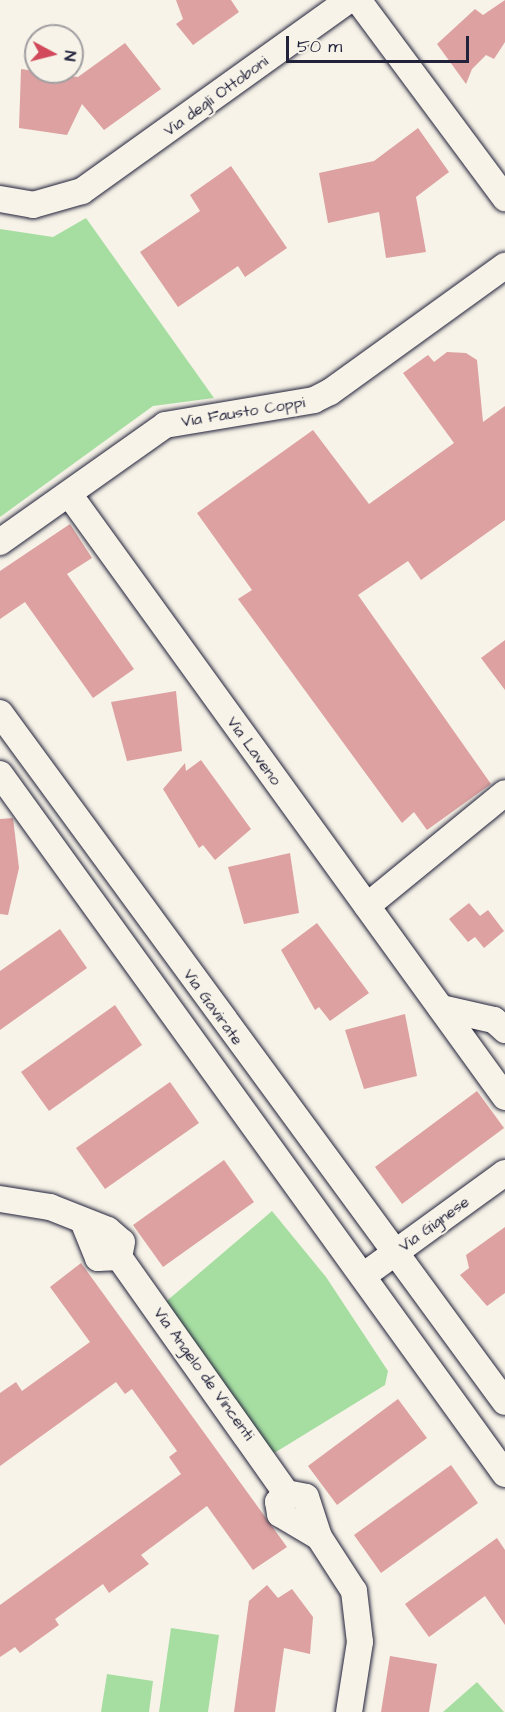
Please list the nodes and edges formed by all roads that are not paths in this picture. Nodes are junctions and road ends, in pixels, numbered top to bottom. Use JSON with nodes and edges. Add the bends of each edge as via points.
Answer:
{"nodes":[{"id":1,"x":349,"y":0,"type":"edge"},
{"id":2,"x":358,"y":0,"type":"edge"},
{"id":3,"x":505,"y":198,"type":"edge"},
{"id":4,"x":0,"y":199,"type":"edge"},
{"id":5,"x":505,"y":266,"type":"edge"},
{"id":6,"x":69,"y":494,"type":"junction"},
{"id":7,"x":0,"y":542,"type":"edge"},
{"id":8,"x":0,"y":713,"type":"edge"},
{"id":9,"x":0,"y":774,"type":"edge"},
{"id":10,"x":505,"y":793,"type":"edge"},
{"id":11,"x":367,"y":906,"type":"junction"},
{"id":12,"x":441,"y":1008,"type":"junction"},
{"id":13,"x":505,"y":1030,"type":"edge"},
{"id":14,"x":505,"y":1097,"type":"edge"},
{"id":15,"x":505,"y":1173,"type":"edge"},
{"id":16,"x":339,"y":1180,"type":"junction"},
{"id":17,"x":309,"y":1198,"type":"junction"},
{"id":18,"x":0,"y":1199,"type":"edge"},
{"id":19,"x":394,"y":1252,"type":"junction"},
{"id":20,"x":363,"y":1276,"type":"junction"},
{"id":21,"x":429,"y":1299,"type":"junction"},
{"id":22,"x":400,"y":1326,"type":"junction"},
{"id":23,"x":505,"y":1402,"type":"edge"},
{"id":24,"x":505,"y":1474,"type":"edge"},
{"id":25,"x":349,"y":1712,"type":"edge"}],
"edges":[{"from":1,"to":4,"type":"street","name":"Via degli Ottoboni","via":[[82,191],[33,206]]},
{"from":2,"to":3,"type":"street"},
{"from":5,"to":6,"type":"street","name":"Via Fausto Coppi","via":[[330,392],[314,400],[165,425]]},
{"from":6,"to":7,"type":"street","name":"Via Fausto Coppi"},
{"from":6,"to":11,"type":"street","name":"Via Laveno"},
{"from":8,"to":16,"type":"street","name":"Via Gavirate"},
{"from":9,"to":17,"type":"street"},
{"from":10,"to":11,"type":"street"},
{"from":11,"to":12,"type":"street","name":"Via Laveno"},
{"from":12,"to":13,"type":"street","via":[[494,1020]]},
{"from":12,"to":14,"type":"street","name":"Via Laveno"},
{"from":15,"to":19,"type":"street","name":"Via Gignese"},
{"from":16,"to":17,"type":"street","via":[[320,1199]]},
{"from":16,"to":19,"type":"street","name":"Via Gavirate"},
{"from":17,"to":20,"type":"street"},
{"from":18,"to":25,"type":"street","name":"Via Angelo de Vincenti","via":[[50,1207],[85,1225],[98,1258],[120,1257],[286,1493],[306,1497],[320,1537],[343,1571],[360,1615]]},
{"from":19,"to":20,"type":"street","name":"Via Gignese"},
{"from":19,"to":21,"type":"street","name":"Via Gavirate"},
{"from":20,"to":22,"type":"street"},
{"from":21,"to":22,"type":"street"},
{"from":21,"to":23,"type":"street","name":"Via Gavirate"},
{"from":22,"to":24,"type":"street"}]}
